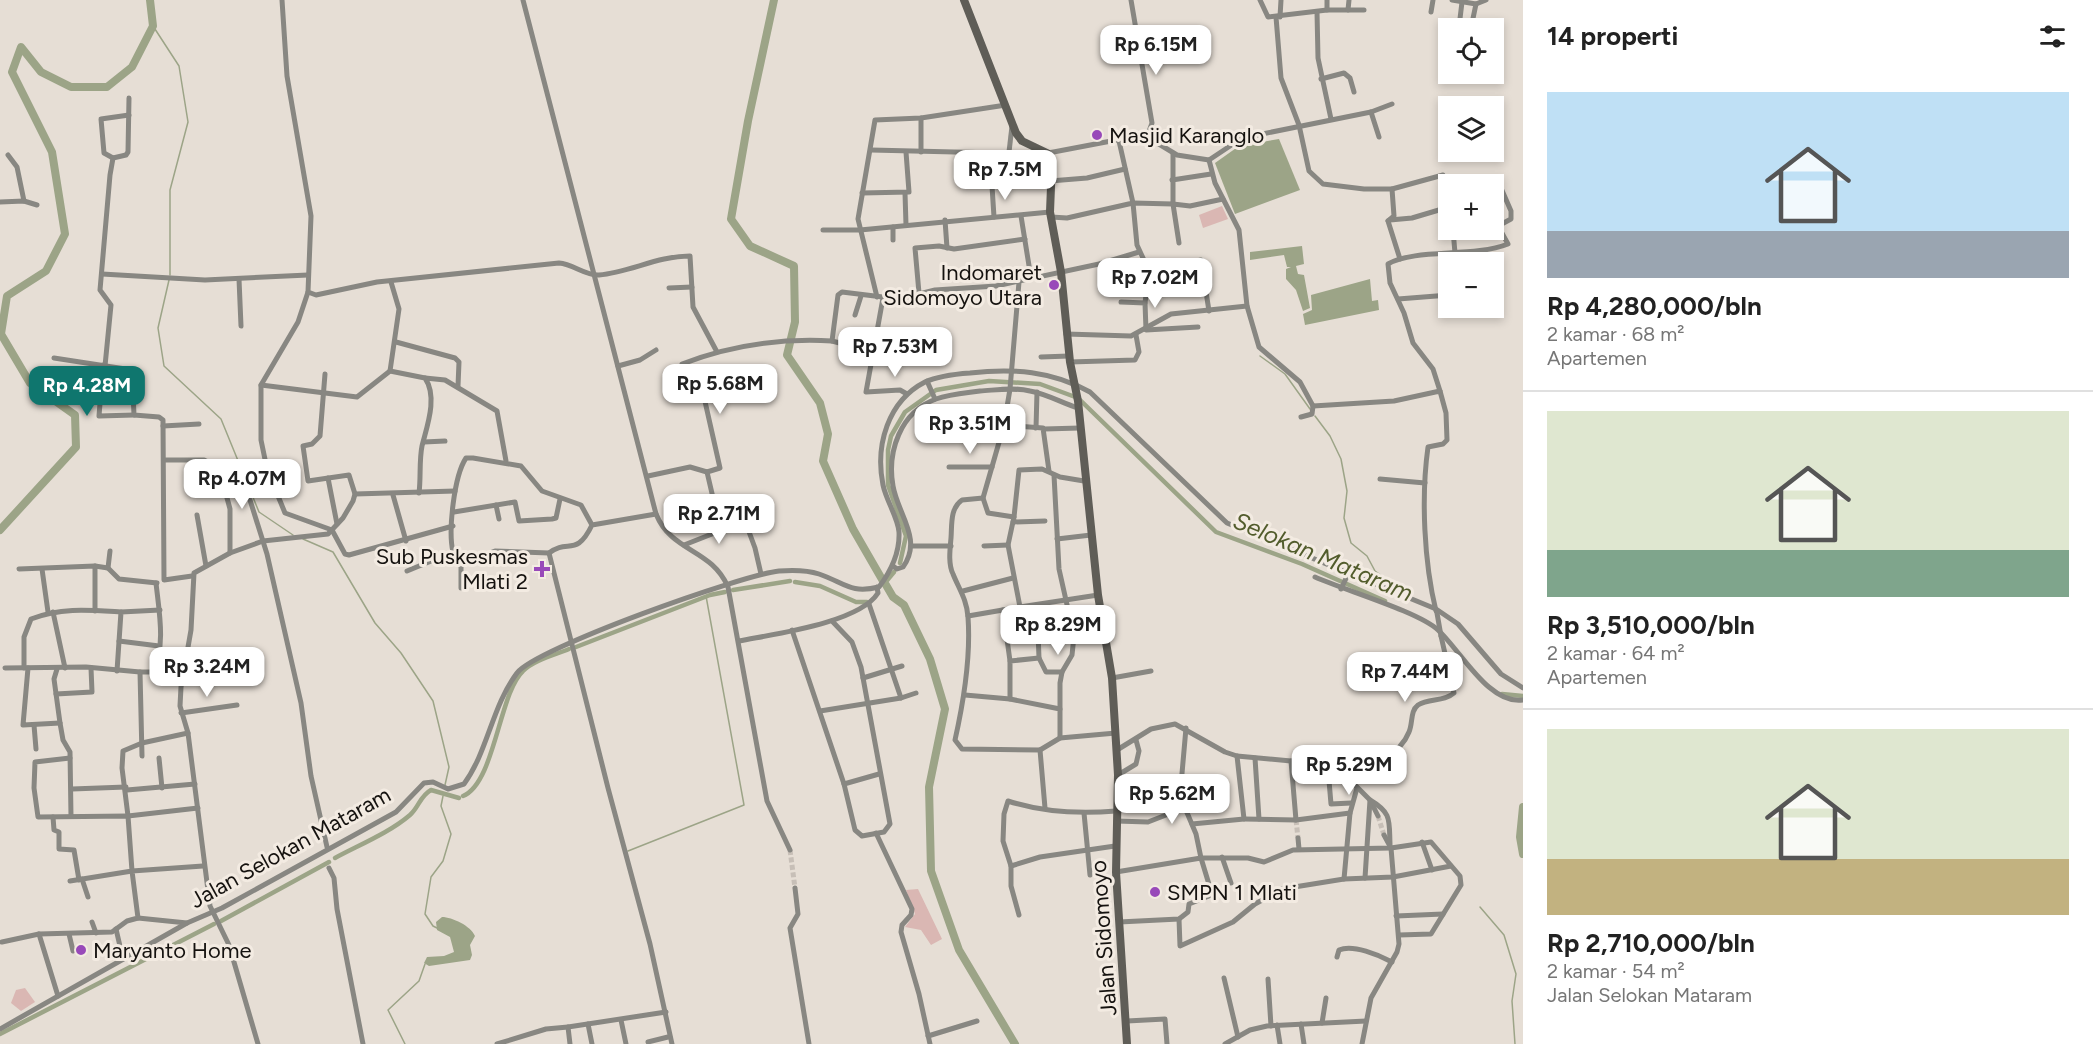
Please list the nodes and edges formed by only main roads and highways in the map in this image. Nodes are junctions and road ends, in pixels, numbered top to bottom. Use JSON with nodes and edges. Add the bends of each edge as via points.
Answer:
{"nodes":[{"id":1,"x":964,"y":0,"type":"edge"},
{"id":2,"x":1127,"y":1044,"type":"edge"}],
"edges":[{"from":1,"to":2,"type":"main road","name":"Jalan Sidomoyo","via":[[1012,124],[1022,141],[1047,153],[1052,161],[1051,214],[1078,404],[1098,596],[1112,678],[1118,775],[1116,873]]}]}
